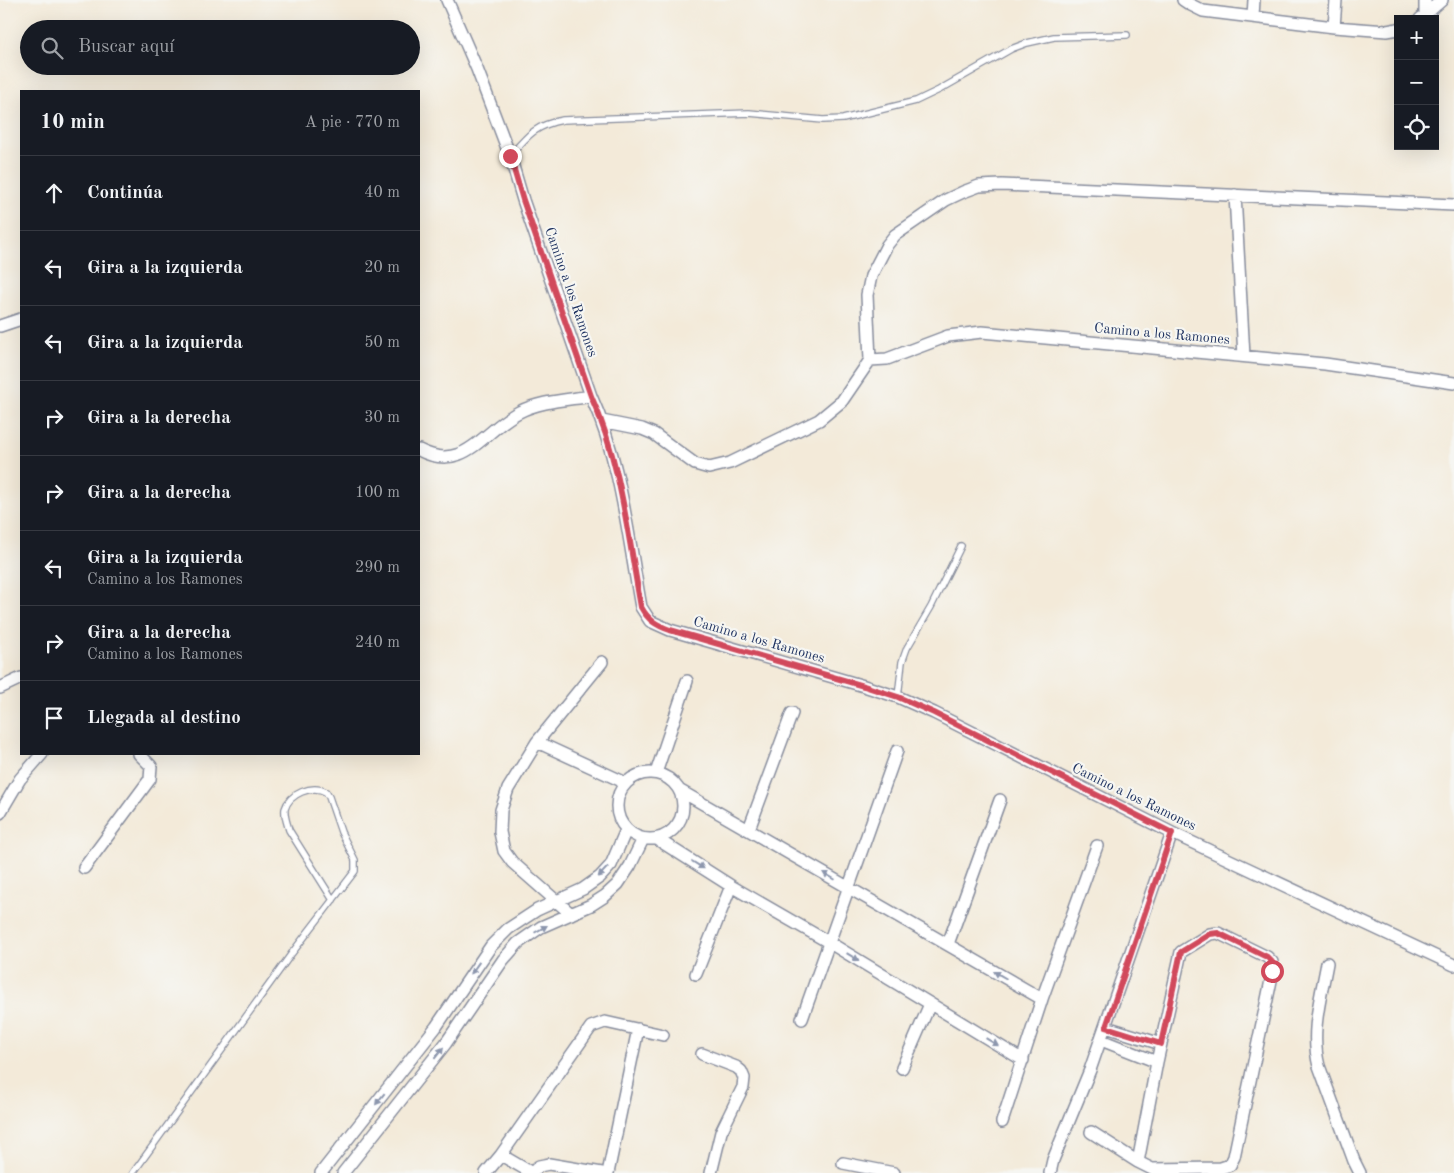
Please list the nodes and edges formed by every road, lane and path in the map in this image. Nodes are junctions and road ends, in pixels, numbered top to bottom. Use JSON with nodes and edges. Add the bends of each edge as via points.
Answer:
{"nodes":[{"id":1,"x":447,"y":0,"type":"edge"},
{"id":2,"x":1184,"y":0,"type":"edge"},
{"id":3,"x":1254,"y":0,"type":"edge"},
{"id":4,"x":1336,"y":0,"type":"edge"},
{"id":5,"x":1425,"y":0,"type":"edge"},
{"id":6,"x":1442,"y":0,"type":"edge"},
{"id":7,"x":1423,"y":15,"type":"edge"},
{"id":8,"x":1425,"y":15,"type":"edge"},
{"id":9,"x":1253,"y":17,"type":"junction"},
{"id":10,"x":1334,"y":27,"type":"junction"},
{"id":11,"x":1394,"y":29,"type":"edge"},
{"id":12,"x":1127,"y":35,"type":"dead end"},
{"id":13,"x":510,"y":156,"type":"junction"},
{"id":14,"x":1235,"y":195,"type":"junction"},
{"id":15,"x":1454,"y":205,"type":"edge"},
{"id":16,"x":20,"y":319,"type":"edge"},
{"id":17,"x":0,"y":326,"type":"edge"},
{"id":18,"x":1244,"y":356,"type":"junction"},
{"id":19,"x":870,"y":360,"type":"junction"},
{"id":20,"x":1454,"y":383,"type":"edge"},
{"id":21,"x":591,"y":396,"type":"junction"},
{"id":22,"x":602,"y":421,"type":"junction"},
{"id":23,"x":420,"y":450,"type":"edge"},
{"id":24,"x":961,"y":546,"type":"dead end"},
{"id":25,"x":602,"y":662,"type":"dead end"},
{"id":26,"x":20,"y":678,"type":"edge"},
{"id":27,"x":687,"y":681,"type":"dead end"},
{"id":28,"x":0,"y":688,"type":"edge"},
{"id":29,"x":898,"y":697,"type":"junction"},
{"id":30,"x":792,"y":713,"type":"dead end"},
{"id":31,"x":537,"y":742,"type":"junction"},
{"id":32,"x":897,"y":751,"type":"dead end"},
{"id":33,"x":41,"y":755,"type":"edge"},
{"id":34,"x":140,"y":755,"type":"edge"},
{"id":35,"x":656,"y":773,"type":"junction"},
{"id":36,"x":626,"y":783,"type":"junction"},
{"id":37,"x":679,"y":790,"type":"junction"},
{"id":38,"x":1000,"y":800,"type":"dead end"},
{"id":39,"x":0,"y":813,"type":"edge"},
{"id":40,"x":749,"y":829,"type":"junction"},
{"id":41,"x":626,"y":830,"type":"junction"},
{"id":42,"x":1172,"y":833,"type":"junction"},
{"id":43,"x":643,"y":839,"type":"junction"},
{"id":44,"x":657,"y":839,"type":"junction"},
{"id":45,"x":1097,"y":846,"type":"dead end"},
{"id":46,"x":84,"y":868,"type":"dead end"},
{"id":47,"x":731,"y":886,"type":"junction"},
{"id":48,"x":849,"y":887,"type":"junction"},
{"id":49,"x":333,"y":900,"type":"junction"},
{"id":50,"x":556,"y":901,"type":"junction"},
{"id":51,"x":571,"y":914,"type":"junction"},
{"id":52,"x":830,"y":943,"type":"junction"},
{"id":53,"x":948,"y":944,"type":"junction"},
{"id":54,"x":1327,"y":963,"type":"dead end"},
{"id":55,"x":1454,"y":965,"type":"edge"},
{"id":56,"x":696,"y":974,"type":"dead end"},
{"id":57,"x":1042,"y":999,"type":"junction"},
{"id":58,"x":930,"y":1004,"type":"junction"},
{"id":59,"x":802,"y":1019,"type":"dead end"},
{"id":60,"x":1106,"y":1027,"type":"junction"},
{"id":61,"x":638,"y":1029,"type":"junction"},
{"id":62,"x":663,"y":1036,"type":"dead end"},
{"id":63,"x":1101,"y":1040,"type":"junction"},
{"id":64,"x":1161,"y":1044,"type":"junction"},
{"id":65,"x":702,"y":1054,"type":"dead end"},
{"id":66,"x":1023,"y":1060,"type":"junction"},
{"id":67,"x":1157,"y":1062,"type":"junction"},
{"id":68,"x":407,"y":1064,"type":"junction"},
{"id":69,"x":902,"y":1068,"type":"dead end"},
{"id":70,"x":422,"y":1074,"type":"junction"},
{"id":71,"x":1002,"y":1122,"type":"dead end"},
{"id":72,"x":1091,"y":1132,"type":"dead end"},
{"id":73,"x":501,"y":1155,"type":"junction"},
{"id":74,"x":1138,"y":1162,"type":"junction"},
{"id":75,"x":843,"y":1163,"type":"dead end"},
{"id":76,"x":133,"y":1173,"type":"edge"},
{"id":77,"x":321,"y":1173,"type":"edge"},
{"id":78,"x":343,"y":1173,"type":"edge"},
{"id":79,"x":486,"y":1173,"type":"edge"},
{"id":80,"x":532,"y":1173,"type":"edge"},
{"id":81,"x":602,"y":1173,"type":"edge"},
{"id":82,"x":608,"y":1173,"type":"edge"},
{"id":83,"x":711,"y":1173,"type":"edge"},
{"id":84,"x":894,"y":1173,"type":"edge"},
{"id":85,"x":1050,"y":1173,"type":"edge"},
{"id":86,"x":1360,"y":1173,"type":"edge"}],
"edges":[{"from":1,"to":13,"type":"street","name":"Camino a los Ramones"},
{"from":2,"to":9,"type":"street","via":[[1203,11]]},
{"from":3,"to":9,"type":"street"},
{"from":4,"to":10,"type":"street"},
{"from":5,"to":7,"type":"street"},
{"from":6,"to":8,"type":"street"},
{"from":9,"to":10,"type":"street"},
{"from":10,"to":11,"type":"street"},
{"from":12,"to":13,"type":"lane","via":[[1054,36],[1027,43],[916,101],[862,115],[823,120],[749,114],[563,120],[540,126]]},
{"from":13,"to":21,"type":"street","name":"Camino a los Ramones"},
{"from":14,"to":15,"type":"street"},
{"from":14,"to":18,"type":"street"},
{"from":14,"to":19,"type":"street","via":[[1002,185],[979,186],[962,192],[895,235],[879,259],[867,295]]},
{"from":16,"to":17,"type":"street"},
{"from":18,"to":19,"type":"street","name":"Camino a los Ramones","via":[[982,332],[948,336],[887,359]]},
{"from":18,"to":20,"type":"street","name":"Camino a los Ramones"},
{"from":19,"to":22,"type":"street","via":[[842,402],[820,420],[716,467],[696,464],[642,429]]},
{"from":21,"to":22,"type":"street","name":"Camino a los Ramones"},
{"from":21,"to":23,"type":"street","via":[[534,406],[519,412],[456,456],[442,458]]},
{"from":22,"to":29,"type":"street","name":"Camino a los Ramones","via":[[616,469],[641,607],[650,621],[670,630]]},
{"from":24,"to":29,"type":"lane","via":[[931,607],[906,648]]},
{"from":25,"to":31,"type":"street"},
{"from":26,"to":28,"type":"street"},
{"from":27,"to":35,"type":"street"},
{"from":29,"to":42,"type":"street","name":"Camino a los Ramones"},
{"from":30,"to":40,"type":"street"},
{"from":31,"to":36,"type":"street"},
{"from":31,"to":50,"type":"street","via":[[508,789],[501,810],[500,832],[504,851],[512,862]]},
{"from":32,"to":48,"type":"street"},
{"from":33,"to":39,"type":"street","via":[[20,779]]},
{"from":34,"to":46,"type":"street","via":[[151,766],[150,778]]},
{"from":35,"to":36,"type":"street","via":[[640,775]]},
{"from":35,"to":37,"type":"street","via":[[669,779]]},
{"from":36,"to":41,"type":"street","via":[[616,806]]},
{"from":37,"to":40,"type":"street"},
{"from":37,"to":44,"type":"street","via":[[683,805],[680,820],[671,832]]},
{"from":38,"to":53,"type":"street"},
{"from":48,"to":40,"type":"street","one_way":true},
{"from":41,"to":43,"type":"street"},
{"from":41,"to":50,"type":"street","one_way":true,"via":[[611,865],[600,877],[582,890]]},
{"from":42,"to":55,"type":"street","name":"Camino a los Ramones"},
{"from":42,"to":60,"type":"street"},
{"from":43,"to":44,"type":"street"},
{"from":43,"to":51,"type":"street","via":[[618,884],[592,905]]},
{"from":44,"to":47,"type":"street","one_way":true},
{"from":45,"to":57,"type":"street"},
{"from":47,"to":52,"type":"street"},
{"from":47,"to":56,"type":"street"},
{"from":48,"to":52,"type":"street"},
{"from":48,"to":53,"type":"street"},
{"from":49,"to":49,"type":"lane","via":[[288,830],[285,818],[285,809],[291,800],[316,788],[329,797],[356,866]]},
{"from":49,"to":76,"type":"lane"},
{"from":50,"to":51,"type":"street"},
{"from":50,"to":68,"type":"street","one_way":true,"via":[[508,929],[491,946]]},
{"from":70,"to":51,"type":"street","one_way":true,"via":[[518,943]]},
{"from":52,"to":58,"type":"street","one_way":true},
{"from":52,"to":59,"type":"street"},
{"from":57,"to":53,"type":"street","one_way":true},
{"from":54,"to":86,"type":"street","via":[[1315,1051]]},
{"from":57,"to":66,"type":"street"},
{"from":58,"to":66,"type":"street","one_way":true},
{"from":58,"to":69,"type":"street"},
{"from":60,"to":63,"type":"street"},
{"from":60,"to":64,"type":"street"},
{"from":61,"to":62,"type":"street"},
{"from":61,"to":73,"type":"street","via":[[605,1022],[591,1027]]},
{"from":61,"to":82,"type":"street"},
{"from":63,"to":67,"type":"street"},
{"from":63,"to":85,"type":"street"},
{"from":64,"to":67,"type":"street"},
{"from":64,"to":74,"type":"street","via":[[1181,952],[1210,934],[1218,933],[1272,962],[1230,1165],[1221,1168],[1152,1168]]},
{"from":65,"to":83,"type":"street","via":[[736,1067],[744,1078],[743,1087],[721,1132]]},
{"from":66,"to":71,"type":"street"},
{"from":67,"to":74,"type":"street"},
{"from":68,"to":70,"type":"street"},
{"from":68,"to":77,"type":"street","one_way":true},
{"from":70,"to":78,"type":"street"},
{"from":72,"to":74,"type":"street"},
{"from":73,"to":79,"type":"street"},
{"from":73,"to":80,"type":"street"},
{"from":75,"to":84,"type":"street"},
{"from":80,"to":81,"type":"street","via":[[539,1166],[549,1164]]}]}
